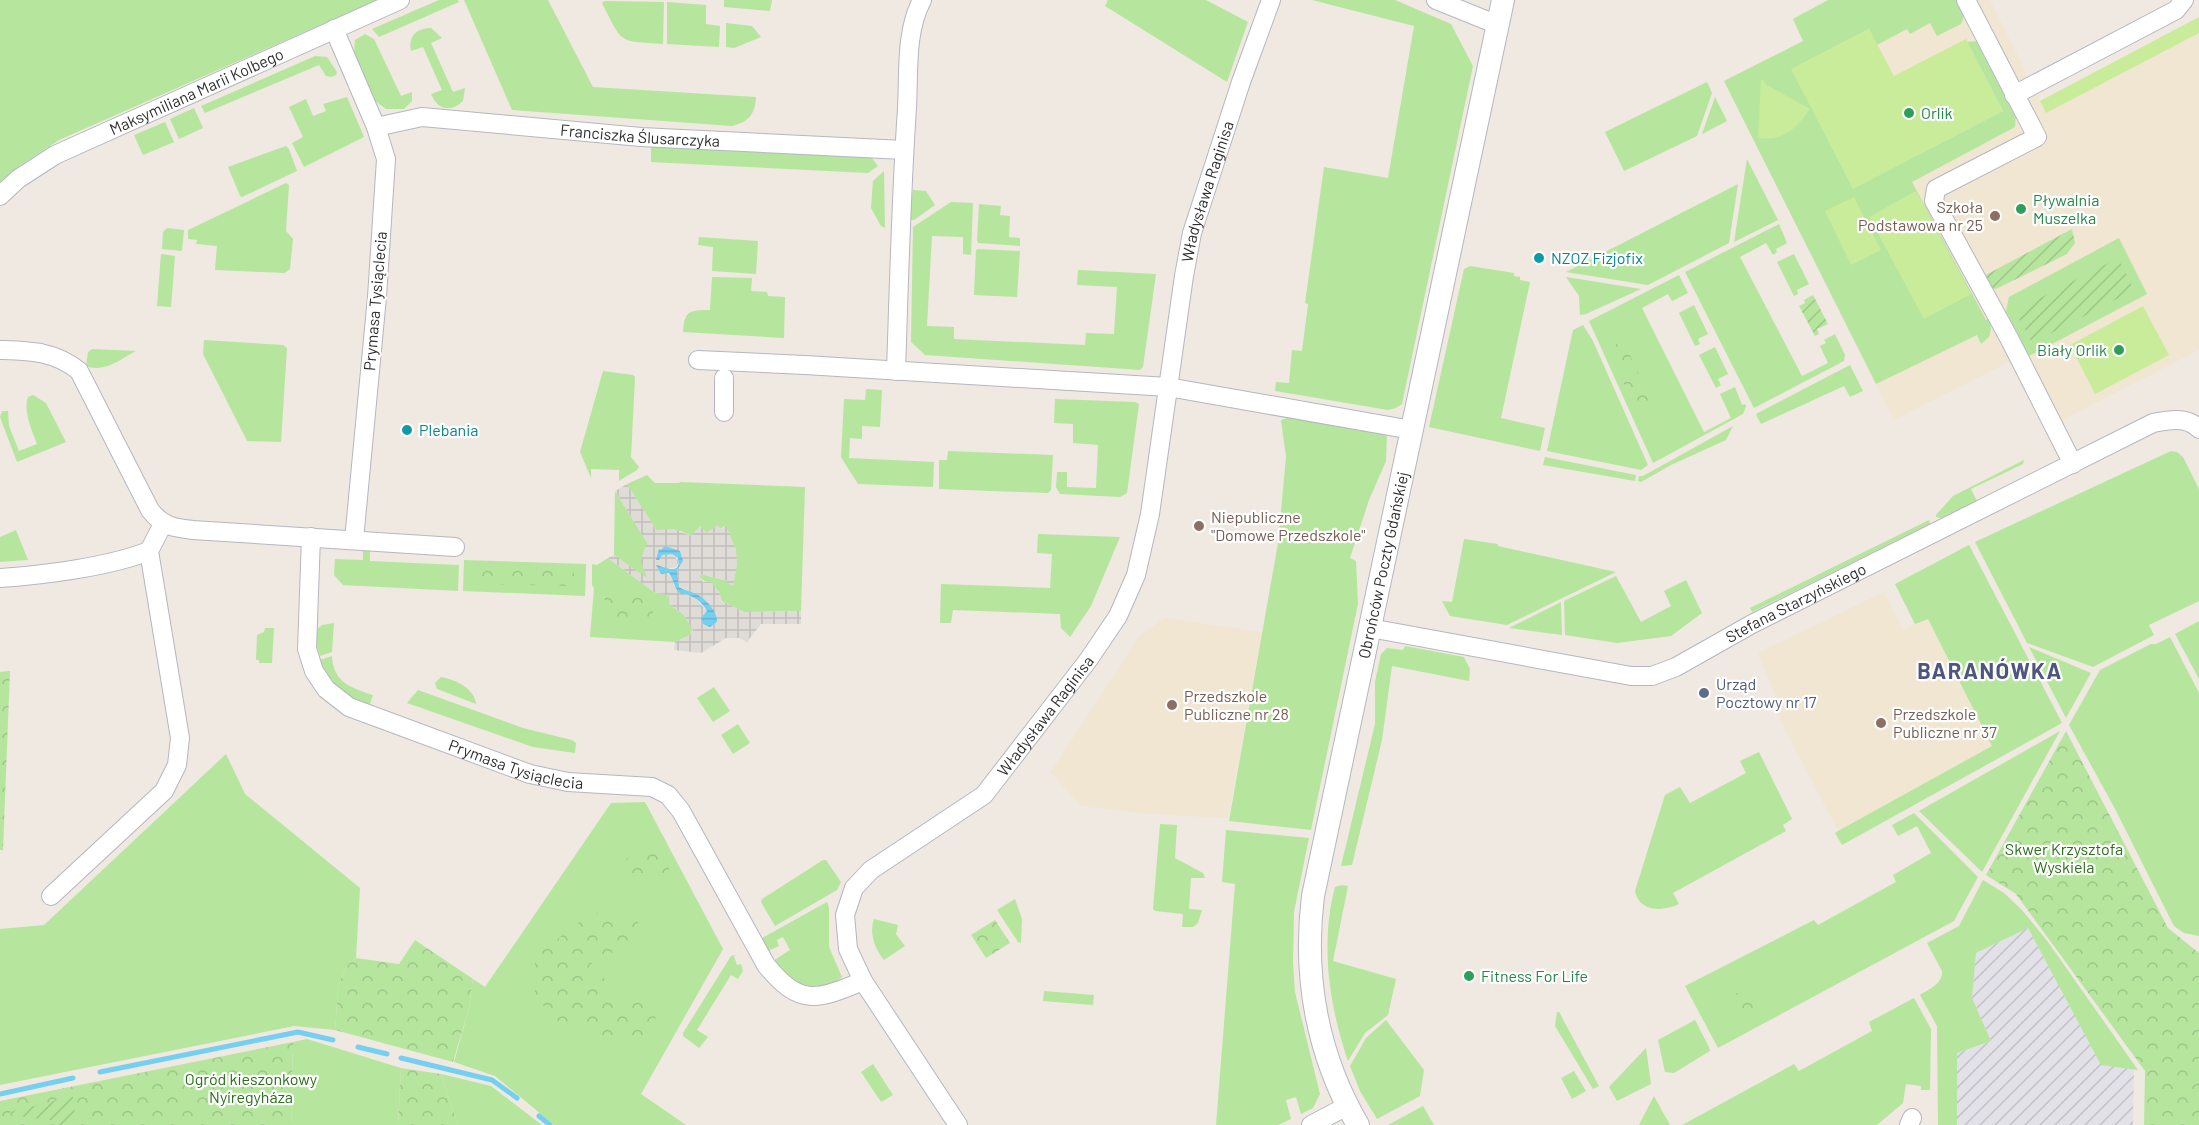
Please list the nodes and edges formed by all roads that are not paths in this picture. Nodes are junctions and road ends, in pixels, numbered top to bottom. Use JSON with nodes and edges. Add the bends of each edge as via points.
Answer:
{"nodes":[{"id":1,"x":400,"y":0,"type":"edge"},
{"id":2,"x":922,"y":0,"type":"edge"},
{"id":3,"x":1271,"y":0,"type":"edge"},
{"id":4,"x":1436,"y":0,"type":"edge"},
{"id":5,"x":1503,"y":0,"type":"edge"},
{"id":6,"x":1966,"y":0,"type":"edge"},
{"id":7,"x":2184,"y":0,"type":"edge"},
{"id":8,"x":1498,"y":25,"type":"junction"},
{"id":9,"x":334,"y":29,"type":"junction"},
{"id":10,"x":2014,"y":94,"type":"junction"},
{"id":11,"x":376,"y":127,"type":"junction"},
{"id":12,"x":904,"y":150,"type":"junction"},
{"id":13,"x":0,"y":196,"type":"edge"},
{"id":14,"x":0,"y":350,"type":"edge"},
{"id":15,"x":698,"y":360,"type":"dead end"},
{"id":16,"x":896,"y":370,"type":"junction"},
{"id":17,"x":724,"y":378,"type":"dead end"},
{"id":18,"x":1167,"y":387,"type":"junction"},
{"id":19,"x":724,"y":411,"type":"dead end"},
{"id":20,"x":2199,"y":429,"type":"edge"},
{"id":21,"x":1412,"y":430,"type":"junction"},
{"id":22,"x":2073,"y":464,"type":"junction"},
{"id":23,"x":163,"y":524,"type":"junction"},
{"id":24,"x":311,"y":537,"type":"junction"},
{"id":25,"x":354,"y":540,"type":"junction"},
{"id":26,"x":455,"y":547,"type":"dead end"},
{"id":27,"x":149,"y":551,"type":"junction"},
{"id":28,"x":0,"y":578,"type":"edge"},
{"id":29,"x":1370,"y":628,"type":"junction"},
{"id":30,"x":51,"y":896,"type":"dead end"},
{"id":31,"x":863,"y":981,"type":"junction"},
{"id":32,"x":1347,"y":1106,"type":"junction"},
{"id":33,"x":958,"y":1125,"type":"edge"},
{"id":34,"x":1311,"y":1125,"type":"edge"},
{"id":35,"x":1358,"y":1125,"type":"edge"}],
"edges":[{"from":1,"to":9,"type":"street","name":"Maksymiliana Marii Kolbego"},
{"from":2,"to":12,"type":"street","via":[[911,38]]},
{"from":3,"to":18,"type":"street","name":"Władysława Raginisa","via":[[1192,233]]},
{"from":4,"to":8,"type":"street"},
{"from":5,"to":8,"type":"street","name":"Obrońców Poczty Gdańskiej"},
{"from":6,"to":10,"type":"street"},
{"from":7,"to":10,"type":"street","via":[[2176,10]]},
{"from":8,"to":21,"type":"street","name":"Obrońców Poczty Gdańskiej"},
{"from":9,"to":11,"type":"street","name":"Prymasa Tysiąclecia"},
{"from":9,"to":13,"type":"street","name":"Maksymiliana Marii Kolbego","via":[[55,155]]},
{"from":10,"to":22,"type":"street","via":[[2037,137],[1936,189],[1934,201]]},
{"from":11,"to":12,"type":"street","name":"Franciszka Ślusarczyka","via":[[422,117],[641,137]]},
{"from":11,"to":25,"type":"street","name":"Prymasa Tysiąclecia","via":[[386,159],[386,177]]},
{"from":12,"to":16,"type":"street"},
{"from":14,"to":23,"type":"street","via":[[59,357],[79,371],[150,510]]},
{"from":15,"to":16,"type":"street"},
{"from":16,"to":18,"type":"street"},
{"from":17,"to":19,"type":"street"},
{"from":18,"to":21,"type":"street"},
{"from":18,"to":31,"type":"street","name":"Władysława Raginisa","via":[[1150,514],[1136,575],[1118,616],[984,795],[871,870],[854,888],[845,915],[848,949]]},
{"from":20,"to":22,"type":"street","name":"Stefana Starzyńskiego","via":[[2180,420],[2153,423]]},
{"from":21,"to":29,"type":"street","name":"Obrońców Poczty Gdańskiej"},
{"from":22,"to":29,"type":"street","name":"Stefana Starzyńskiego","via":[[1652,676],[1631,676]]},
{"from":23,"to":24,"type":"street","via":[[193,530]]},
{"from":23,"to":27,"type":"street"},
{"from":24,"to":25,"type":"street"},
{"from":24,"to":31,"type":"street","name":"Prymasa Tysiąclecia","via":[[307,649],[314,671],[326,689],[349,707],[530,774],[568,782],[652,787],[668,795],[677,804],[765,965],[780,983],[800,994],[819,997]]},
{"from":25,"to":26,"type":"street"},
{"from":27,"to":28,"type":"street","via":[[79,568]]},
{"from":27,"to":30,"type":"street","via":[[180,738],[177,765],[164,791]]},
{"from":29,"to":32,"type":"street","name":"Obrońców Poczty Gdańskiej","via":[[1309,925],[1315,1011],[1328,1060]]},
{"from":31,"to":33,"type":"street","name":"Władysława Raginisa"},
{"from":32,"to":34,"type":"street"},
{"from":32,"to":35,"type":"street","name":"Obrońców Poczty Gdańskiej"}]}
